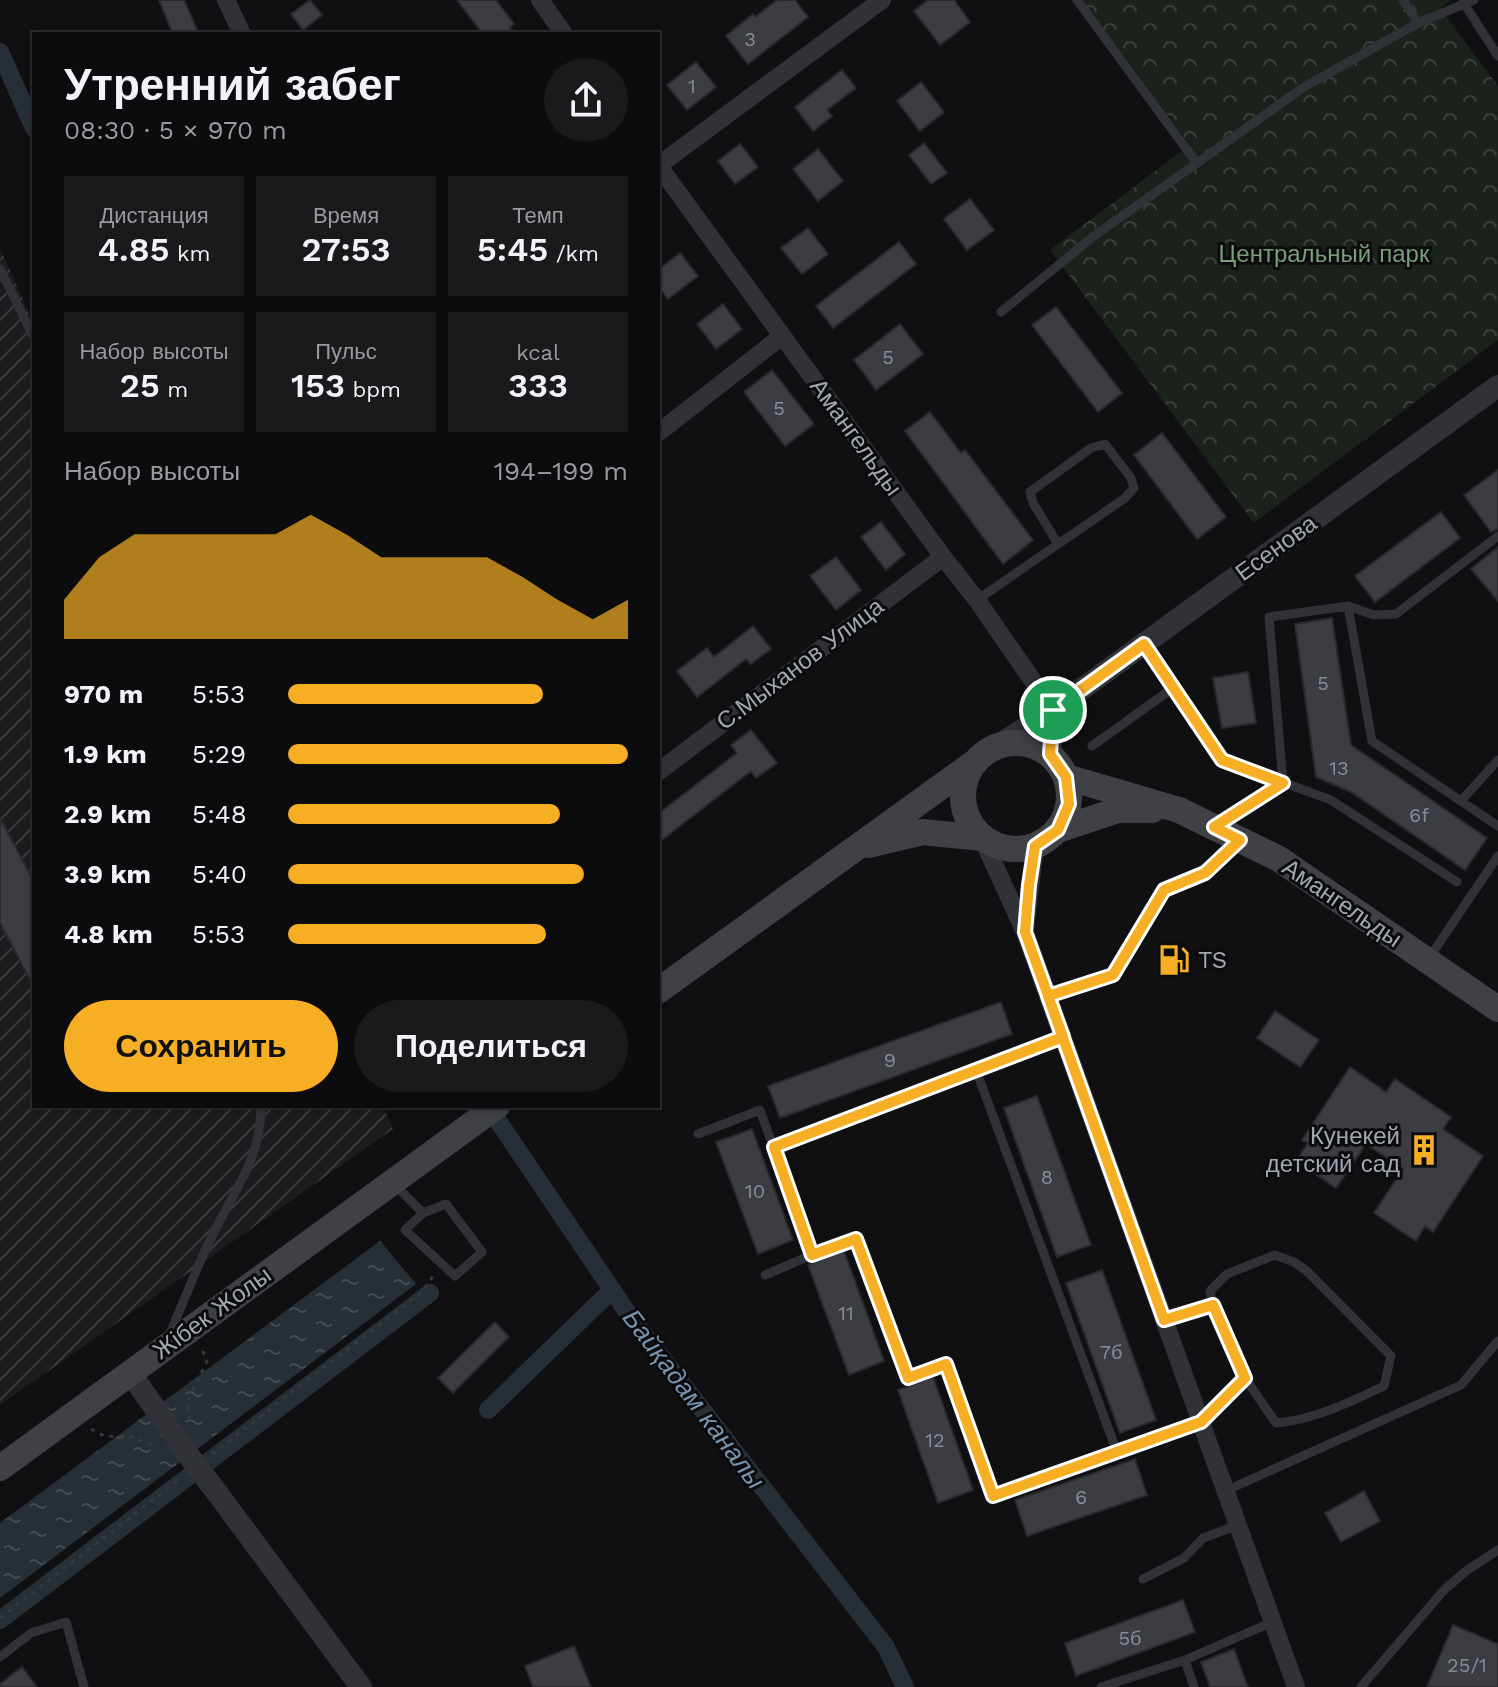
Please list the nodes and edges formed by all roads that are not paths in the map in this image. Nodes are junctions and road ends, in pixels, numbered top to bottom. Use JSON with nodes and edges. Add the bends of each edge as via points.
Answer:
{"nodes":[{"id":1,"x":226,"y":0,"type":"edge"},
{"id":2,"x":540,"y":0,"type":"edge"},
{"id":3,"x":882,"y":0,"type":"edge"},
{"id":4,"x":1077,"y":0,"type":"edge"},
{"id":5,"x":1403,"y":0,"type":"edge"},
{"id":6,"x":1466,"y":1,"type":"edge"},
{"id":7,"x":1418,"y":23,"type":"junction"},
{"id":8,"x":241,"y":32,"type":"edge"},
{"id":9,"x":563,"y":32,"type":"edge"},
{"id":10,"x":1498,"y":56,"type":"edge"},
{"id":11,"x":1196,"y":162,"type":"junction"},
{"id":12,"x":660,"y":164,"type":"edge"},
{"id":13,"x":660,"y":168,"type":"edge"},
{"id":14,"x":0,"y":269,"type":"edge"},
{"id":15,"x":1001,"y":312,"type":"dead end"},
{"id":16,"x":32,"y":334,"type":"edge"},
{"id":17,"x":782,"y":336,"type":"junction"},
{"id":18,"x":1498,"y":386,"type":"edge"},
{"id":19,"x":660,"y":431,"type":"edge"},
{"id":20,"x":1498,"y":536,"type":"edge"},
{"id":21,"x":1058,"y":544,"type":"junction"},
{"id":22,"x":943,"y":557,"type":"junction"},
{"id":23,"x":977,"y":600,"type":"junction"},
{"id":24,"x":1348,"y":606,"type":"junction"},
{"id":25,"x":1144,"y":644,"type":"junction"},
{"id":26,"x":1173,"y":688,"type":"junction"},
{"id":27,"x":1053,"y":710,"type":"junction"},
{"id":28,"x":997,"y":746,"type":"junction"},
{"id":29,"x":1092,"y":746,"type":"dead end"},
{"id":30,"x":1050,"y":754,"type":"junction"},
{"id":31,"x":1498,"y":760,"type":"edge"},
{"id":32,"x":975,"y":762,"type":"junction"},
{"id":33,"x":660,"y":770,"type":"edge"},
{"id":34,"x":1066,"y":777,"type":"junction"},
{"id":35,"x":1283,"y":783,"type":"junction"},
{"id":36,"x":1461,"y":801,"type":"junction"},
{"id":37,"x":1179,"y":810,"type":"junction"},
{"id":38,"x":1498,"y":826,"type":"edge"},
{"id":39,"x":1214,"y":827,"type":"junction"},
{"id":40,"x":1058,"y":830,"type":"junction"},
{"id":41,"x":982,"y":838,"type":"junction"},
{"id":42,"x":1240,"y":840,"type":"junction"},
{"id":43,"x":1035,"y":846,"type":"junction"},
{"id":44,"x":857,"y":847,"type":"junction"},
{"id":45,"x":1498,"y":856,"type":"edge"},
{"id":46,"x":1457,"y":882,"type":"dead end"},
{"id":47,"x":1025,"y":932,"type":"junction"},
{"id":48,"x":1427,"y":961,"type":"junction"},
{"id":49,"x":660,"y":990,"type":"edge"},
{"id":50,"x":1048,"y":996,"type":"junction"},
{"id":51,"x":1498,"y":1009,"type":"edge"},
{"id":52,"x":1063,"y":1037,"type":"junction"},
{"id":53,"x":976,"y":1070,"type":"junction"},
{"id":54,"x":261,"y":1108,"type":"edge"},
{"id":55,"x":494,"y":1108,"type":"edge"},
{"id":56,"x":698,"y":1134,"type":"dead end"},
{"id":57,"x":774,"y":1147,"type":"junction"},
{"id":58,"x":391,"y":1181,"type":"junction"},
{"id":59,"x":423,"y":1213,"type":"junction"},
{"id":60,"x":812,"y":1255,"type":"junction"},
{"id":61,"x":765,"y":1275,"type":"dead end"},
{"id":62,"x":1213,"y":1305,"type":"junction"},
{"id":63,"x":1164,"y":1320,"type":"junction"},
{"id":64,"x":1498,"y":1341,"type":"edge"},
{"id":65,"x":164,"y":1348,"type":"junction"},
{"id":66,"x":130,"y":1373,"type":"junction"},
{"id":67,"x":1245,"y":1378,"type":"junction"},
{"id":68,"x":1201,"y":1422,"type":"junction"},
{"id":69,"x":1117,"y":1452,"type":"junction"},
{"id":70,"x":0,"y":1468,"type":"edge"},
{"id":71,"x":1225,"y":1491,"type":"junction"},
{"id":72,"x":1238,"y":1525,"type":"junction"},
{"id":73,"x":1498,"y":1550,"type":"edge"},
{"id":74,"x":1143,"y":1579,"type":"dead end"},
{"id":75,"x":1272,"y":1622,"type":"junction"},
{"id":76,"x":0,"y":1657,"type":"edge"},
{"id":77,"x":1185,"y":1660,"type":"junction"},
{"id":78,"x":84,"y":1687,"type":"edge"},
{"id":79,"x":361,"y":1687,"type":"edge"},
{"id":80,"x":1101,"y":1687,"type":"edge"},
{"id":81,"x":1194,"y":1687,"type":"edge"},
{"id":82,"x":1296,"y":1687,"type":"edge"},
{"id":83,"x":1361,"y":1687,"type":"edge"}],
"edges":[{"from":1,"to":8,"type":"street"},
{"from":2,"to":9,"type":"street"},
{"from":3,"to":12,"type":"street"},
{"from":4,"to":11,"type":"lane"},
{"from":5,"to":7,"type":"lane"},
{"from":6,"to":7,"type":"lane"},
{"from":6,"to":10,"type":"lane"},
{"from":7,"to":11,"type":"lane","via":[[1304,87]]},
{"from":11,"to":15,"type":"lane"},
{"from":13,"to":17,"type":"street","name":"Амангельды"},
{"from":14,"to":16,"type":"lane"},
{"from":17,"to":19,"type":"street"},
{"from":17,"to":22,"type":"street","name":"Амангельды"},
{"from":18,"to":25,"type":"street","name":"Есенова"},
{"from":20,"to":24,"type":"lane","via":[[1396,614],[1374,615]]},
{"from":21,"to":21,"type":"lane","via":[[1134,488],[1105,444],[1091,448],[1030,492]]},
{"from":21,"to":23,"type":"lane"},
{"from":22,"to":23,"type":"street","name":"Амангельды"},
{"from":22,"to":33,"type":"street","name":"С.Мыханов Улица"},
{"from":23,"to":27,"type":"street","name":"Амангельды"},
{"from":24,"to":35,"type":"lane","via":[[1269,617]]},
{"from":24,"to":36,"type":"lane","via":[[1372,741]]},
{"from":25,"to":26,"type":"lane"},
{"from":25,"to":27,"type":"street","name":"Есенова"},
{"from":26,"to":29,"type":"lane"},
{"from":26,"to":35,"type":"lane","via":[[1222,760]]},
{"from":27,"to":28,"type":"street","name":"Есенова"},
{"from":27,"to":30,"type":"street"},
{"from":28,"to":30,"type":"main road","via":[[1025,743]]},
{"from":28,"to":32,"type":"main road"},
{"from":30,"to":34,"type":"main road"},
{"from":31,"to":36,"type":"lane"},
{"from":32,"to":41,"type":"main road","via":[[963,788],[966,815]]},
{"from":32,"to":44,"type":"main road"},
{"from":34,"to":37,"type":"main road","name":"Амангельды"},
{"from":34,"to":40,"type":"main road","via":[[1069,804]]},
{"from":35,"to":39,"type":"lane"},
{"from":35,"to":46,"type":"lane","via":[[1331,800]]},
{"from":36,"to":38,"type":"lane"},
{"from":37,"to":39,"type":"main road","name":"Амангельды"},
{"from":37,"to":40,"type":"main road","via":[[1118,810]]},
{"from":39,"to":42,"type":"main road","name":"Амангельды"},
{"from":40,"to":43,"type":"main road"},
{"from":41,"to":43,"type":"main road","via":[[1008,849]]},
{"from":41,"to":44,"type":"main road","via":[[923,832]]},
{"from":41,"to":47,"type":"street"},
{"from":42,"to":48,"type":"main road","name":"Амангельды","via":[[1279,859]]},
{"from":42,"to":50,"type":"lane","via":[[1205,873],[1164,890],[1113,975]]},
{"from":43,"to":47,"type":"street"},
{"from":44,"to":49,"type":"main road"},
{"from":45,"to":48,"type":"lane"},
{"from":47,"to":50,"type":"street"},
{"from":48,"to":51,"type":"main road","name":"Амангельды"},
{"from":50,"to":52,"type":"street"},
{"from":52,"to":53,"type":"lane"},
{"from":52,"to":63,"type":"street"},
{"from":53,"to":57,"type":"lane"},
{"from":53,"to":69,"type":"lane"},
{"from":54,"to":65,"type":"lane","via":[[249,1168],[209,1241]]},
{"from":55,"to":58,"type":"main road","name":"Жібек Жолы"},
{"from":56,"to":57,"type":"lane","via":[[760,1110]]},
{"from":57,"to":60,"type":"lane"},
{"from":58,"to":59,"type":"lane"},
{"from":58,"to":65,"type":"main road","name":"Жібек Жолы"},
{"from":59,"to":59,"type":"lane","via":[[405,1230],[455,1276],[482,1252],[446,1204]]},
{"from":60,"to":61,"type":"lane"},
{"from":60,"to":69,"type":"lane","via":[[856,1239],[908,1378],[946,1364],[993,1496]]},
{"from":62,"to":63,"type":"lane"},
{"from":62,"to":67,"type":"lane"},
{"from":62,"to":67,"type":"lane","via":[[1210,1291],[1227,1274],[1275,1255],[1308,1272],[1391,1356],[1384,1386],[1289,1422],[1276,1423]]},
{"from":63,"to":68,"type":"street"},
{"from":64,"to":71,"type":"lane","via":[[1461,1385]]},
{"from":65,"to":66,"type":"main road","name":"Жібек Жолы"},
{"from":66,"to":70,"type":"main road","name":"Жібек Жолы"},
{"from":66,"to":79,"type":"street","bridge":true},
{"from":67,"to":68,"type":"lane"},
{"from":68,"to":69,"type":"lane"},
{"from":68,"to":71,"type":"street"},
{"from":71,"to":72,"type":"street"},
{"from":72,"to":74,"type":"lane","via":[[1203,1538],[1184,1558]]},
{"from":72,"to":75,"type":"street"},
{"from":73,"to":83,"type":"lane","via":[[1444,1590]]},
{"from":75,"to":77,"type":"lane"},
{"from":75,"to":82,"type":"street"},
{"from":76,"to":78,"type":"lane","via":[[31,1633],[66,1622]]},
{"from":77,"to":80,"type":"lane"},
{"from":77,"to":81,"type":"lane"}]}
